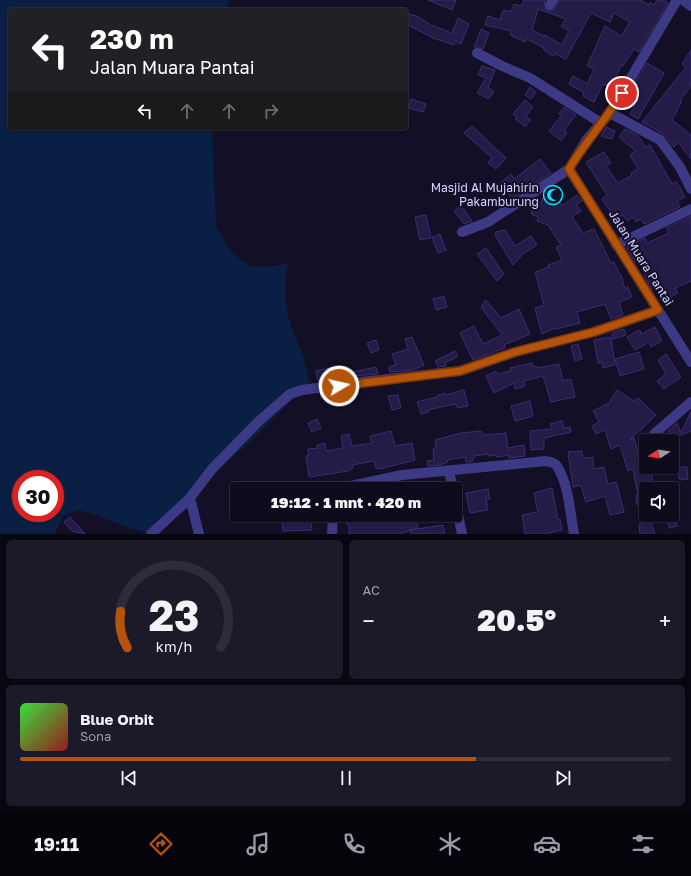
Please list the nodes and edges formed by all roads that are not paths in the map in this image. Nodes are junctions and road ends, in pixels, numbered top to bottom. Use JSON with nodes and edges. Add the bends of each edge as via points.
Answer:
{"nodes":[{"id":1,"x":677,"y":0,"type":"edge"},
{"id":2,"x":683,"y":0,"type":"edge"},
{"id":3,"x":691,"y":6,"type":"edge"},
{"id":4,"x":477,"y":53,"type":"dead end"},
{"id":5,"x":610,"y":113,"type":"junction"},
{"id":6,"x":601,"y":123,"type":"junction"},
{"id":7,"x":569,"y":169,"type":"junction"},
{"id":8,"x":691,"y":189,"type":"edge"},
{"id":9,"x":691,"y":209,"type":"edge"},
{"id":10,"x":462,"y":232,"type":"dead end"},
{"id":11,"x":616,"y":244,"type":"junction"},
{"id":12,"x":658,"y":310,"type":"junction"},
{"id":13,"x":691,"y":362,"type":"edge"},
{"id":14,"x":691,"y":402,"type":"edge"},
{"id":15,"x":654,"y":434,"type":"dead end"},
{"id":16,"x":449,"y":471,"type":"junction"},
{"id":17,"x":370,"y":482,"type":"edge"},
{"id":18,"x":451,"y":482,"type":"edge"},
{"id":19,"x":190,"y":498,"type":"junction"},
{"id":20,"x":333,"y":522,"type":"edge"},
{"id":21,"x":460,"y":522,"type":"edge"},
{"id":22,"x":151,"y":534,"type":"edge"},
{"id":23,"x":199,"y":534,"type":"edge"},
{"id":24,"x":332,"y":534,"type":"edge"},
{"id":25,"x":462,"y":534,"type":"edge"},
{"id":26,"x":574,"y":534,"type":"edge"}],
"edges":[{"from":1,"to":5,"type":"street"},
{"from":2,"to":3,"type":"street"},
{"from":4,"to":6,"type":"street","via":[[530,78]]},
{"from":5,"to":6,"type":"street"},
{"from":5,"to":8,"type":"street","via":[[660,140],[680,167]]},
{"from":6,"to":7,"type":"street","via":[[587,139]]},
{"from":7,"to":10,"type":"street","via":[[488,222]]},
{"from":7,"to":11,"type":"street","name":"Jalan Muara Pantai"},
{"from":9,"to":11,"type":"street"},
{"from":11,"to":12,"type":"street","name":"Jalan Muara Pantai"},
{"from":12,"to":13,"type":"street","name":"Jalan Muara Pantai"},
{"from":12,"to":19,"type":"street","via":[[594,332],[515,352],[460,371],[353,383],[290,394],[276,404],[212,469]]},
{"from":14,"to":15,"type":"street"},
{"from":16,"to":17,"type":"street","via":[[402,475]]},
{"from":16,"to":18,"type":"street"},
{"from":16,"to":26,"type":"street","via":[[553,462],[564,484]]},
{"from":19,"to":22,"type":"street"},
{"from":19,"to":23,"type":"street"},
{"from":20,"to":24,"type":"street"},
{"from":21,"to":25,"type":"street"}]}
